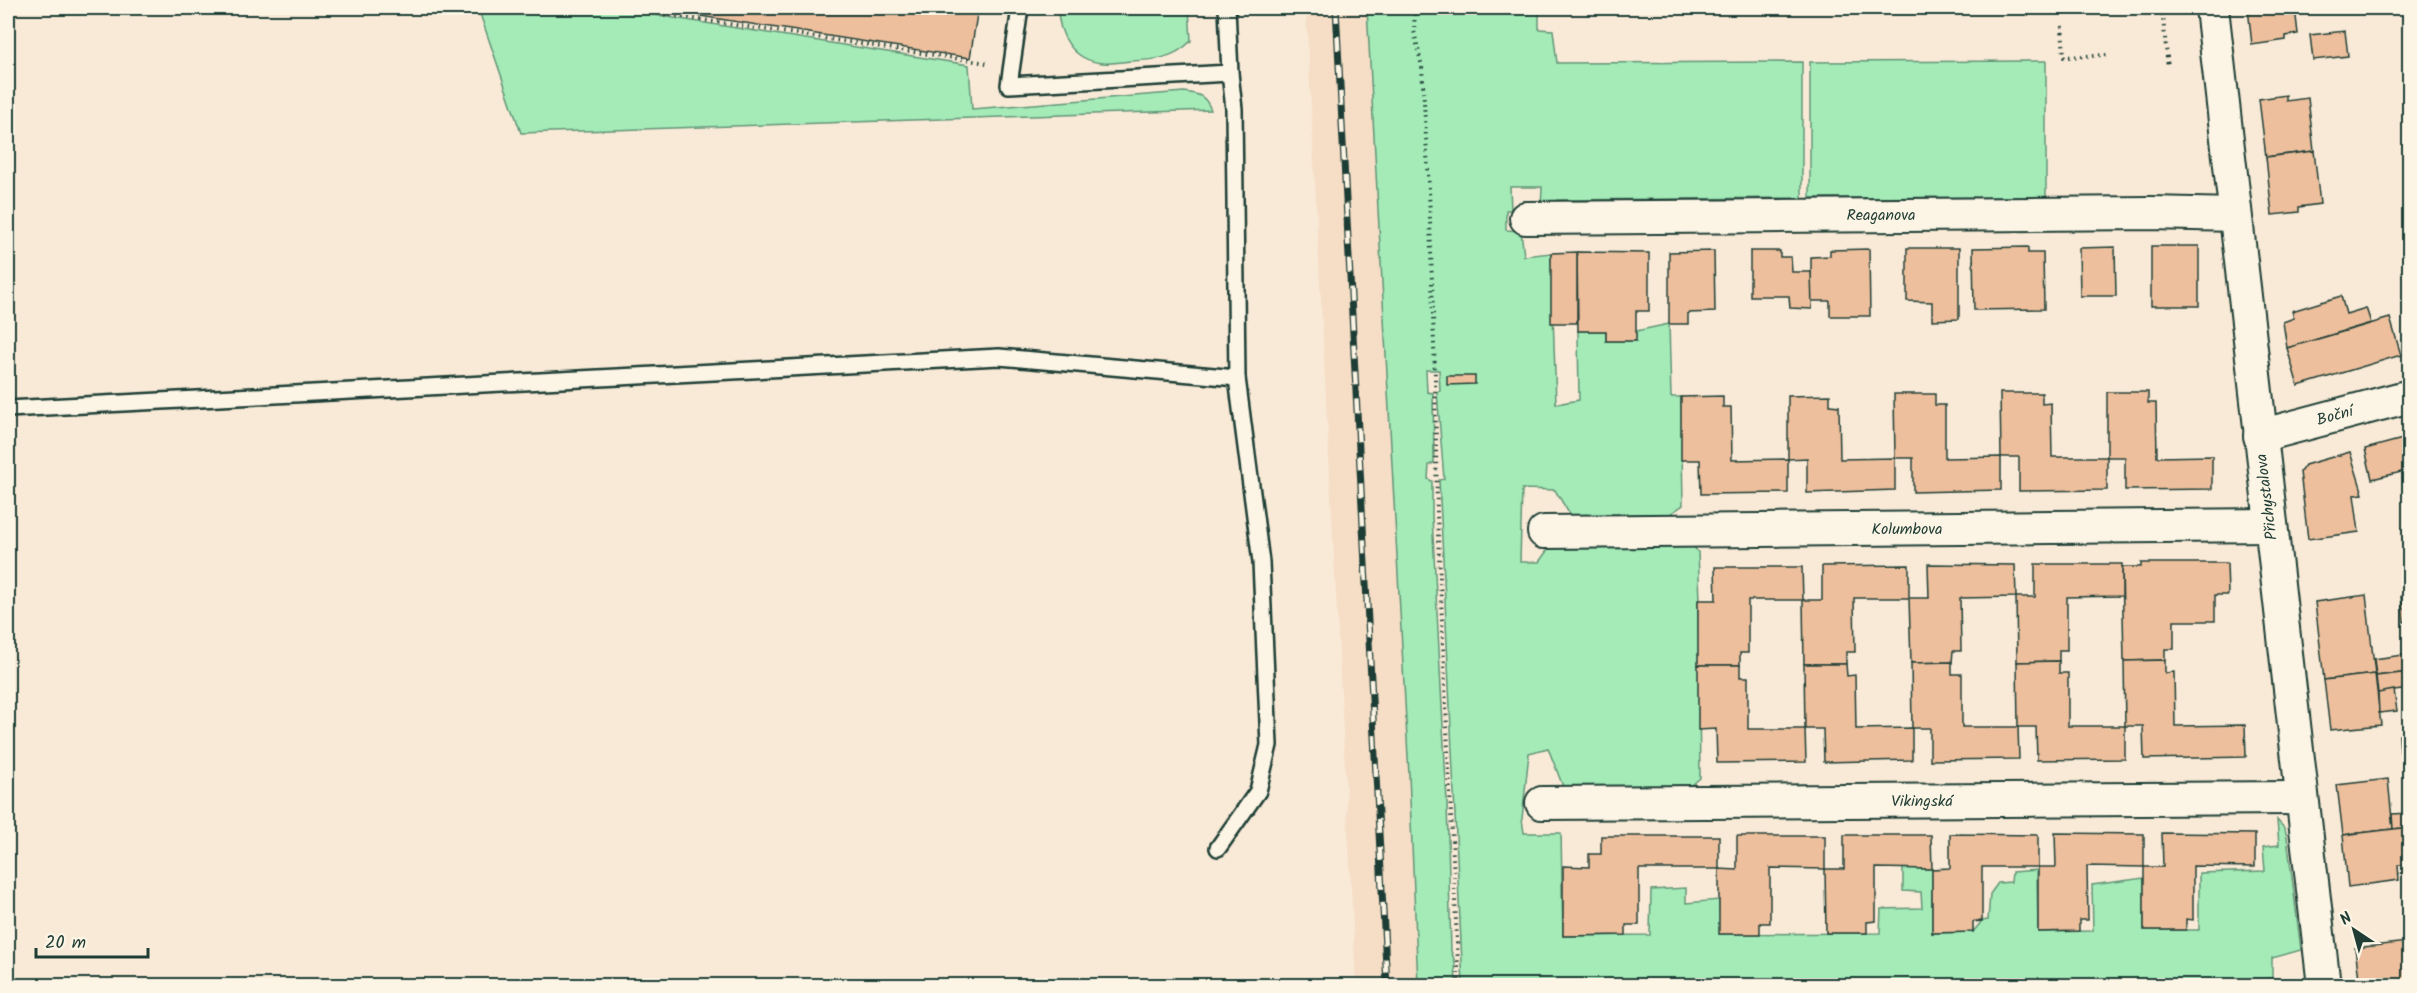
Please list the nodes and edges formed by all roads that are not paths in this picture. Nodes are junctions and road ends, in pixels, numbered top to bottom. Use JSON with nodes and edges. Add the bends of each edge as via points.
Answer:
{"nodes":[{"id":1,"x":1020,"y":8,"type":"edge"},
{"id":2,"x":1227,"y":8,"type":"edge"},
{"id":3,"x":2212,"y":8,"type":"edge"},
{"id":4,"x":1230,"y":73,"type":"junction"},
{"id":5,"x":2235,"y":215,"type":"junction"},
{"id":6,"x":1526,"y":218,"type":"dead end"},
{"id":7,"x":1237,"y":378,"type":"junction"},
{"id":8,"x":2409,"y":396,"type":"edge"},
{"id":9,"x":8,"y":409,"type":"edge"},
{"id":10,"x":2260,"y":435,"type":"junction"},
{"id":11,"x":2271,"y":525,"type":"junction"},
{"id":12,"x":1544,"y":532,"type":"dead end"},
{"id":13,"x":2302,"y":798,"type":"junction"},
{"id":14,"x":1542,"y":803,"type":"dead end"},
{"id":15,"x":1218,"y":848,"type":"dead end"},
{"id":16,"x":2324,"y":986,"type":"edge"}],
"edges":[{"from":1,"to":4,"type":"lane","via":[[1009,85]]},
{"from":2,"to":4,"type":"lane"},
{"from":3,"to":5,"type":"street","name":"Přichystalova"},
{"from":4,"to":7,"type":"lane","via":[[1234,109]]},
{"from":5,"to":6,"type":"street","name":"Reaganova"},
{"from":5,"to":10,"type":"street","name":"Přichystalova"},
{"from":7,"to":9,"type":"lane","via":[[999,357]]},
{"from":7,"to":15,"type":"lane","via":[[1261,562],[1269,745],[1258,791]]},
{"from":8,"to":10,"type":"street","name":"Boční"},
{"from":10,"to":11,"type":"street","name":"Přichystalova"},
{"from":11,"to":12,"type":"street","name":"Kolumbova"},
{"from":11,"to":13,"type":"street","name":"Přichystalova"},
{"from":13,"to":14,"type":"street","name":"Vikingská"},
{"from":13,"to":16,"type":"street","name":"Přichystalova"}]}
